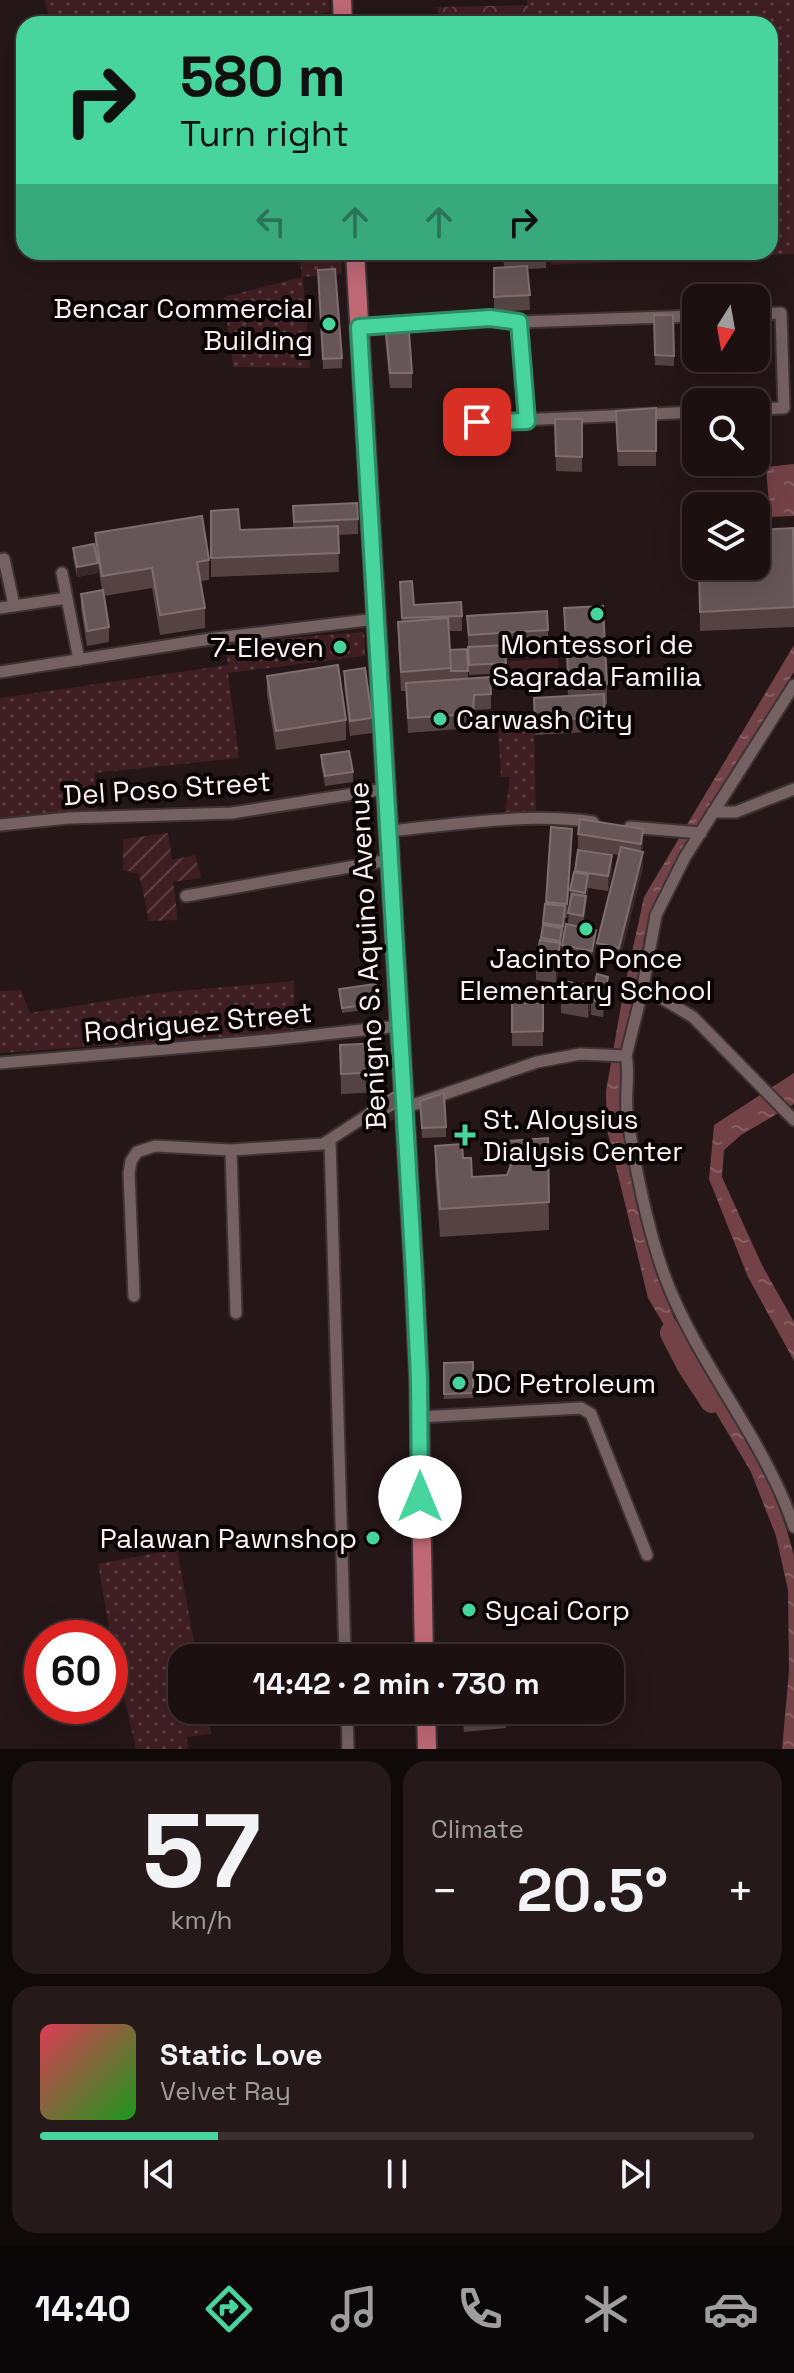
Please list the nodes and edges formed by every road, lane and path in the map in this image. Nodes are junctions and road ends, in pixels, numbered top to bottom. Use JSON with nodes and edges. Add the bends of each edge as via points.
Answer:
{"nodes":[{"id":1,"x":355,"y":260,"type":"edge"},
{"id":2,"x":770,"y":313,"type":"edge"},
{"id":3,"x":682,"y":316,"type":"edge"},
{"id":4,"x":519,"y":322,"type":"junction"},
{"id":5,"x":359,"y":327,"type":"junction"},
{"id":6,"x":770,"y":408,"type":"edge"},
{"id":7,"x":682,"y":413,"type":"edge"},
{"id":8,"x":527,"y":421,"type":"junction"},
{"id":9,"x":477,"y":422,"type":"dead end"},
{"id":10,"x":0,"y":560,"type":"edge"},
{"id":11,"x":62,"y":573,"type":"dead end"},
{"id":12,"x":67,"y":598,"type":"junction"},
{"id":13,"x":14,"y":605,"type":"junction"},
{"id":14,"x":0,"y":608,"type":"edge"},
{"id":15,"x":376,"y":619,"type":"junction"},
{"id":16,"x":79,"y":660,"type":"junction"},
{"id":17,"x":0,"y":672,"type":"edge"},
{"id":18,"x":794,"y":685,"type":"edge"},
{"id":19,"x":385,"y":789,"type":"junction"},
{"id":20,"x":794,"y":789,"type":"edge"},
{"id":21,"x":713,"y":812,"type":"junction"},
{"id":22,"x":0,"y":825,"type":"edge"},
{"id":23,"x":388,"y":831,"type":"junction"},
{"id":24,"x":701,"y":833,"type":"junction"},
{"id":25,"x":389,"y":860,"type":"junction"},
{"id":26,"x":186,"y":896,"type":"dead end"},
{"id":27,"x":643,"y":987,"type":"junction"},
{"id":28,"x":399,"y":1026,"type":"junction"},
{"id":29,"x":626,"y":1056,"type":"junction"},
{"id":30,"x":0,"y":1063,"type":"edge"},
{"id":31,"x":404,"y":1099,"type":"junction"},
{"id":32,"x":794,"y":1120,"type":"edge"},
{"id":33,"x":330,"y":1140,"type":"junction"},
{"id":34,"x":231,"y":1150,"type":"junction"},
{"id":35,"x":134,"y":1296,"type":"dead end"},
{"id":36,"x":236,"y":1313,"type":"dead end"},
{"id":37,"x":420,"y":1417,"type":"junction"},
{"id":38,"x":794,"y":1527,"type":"edge"},
{"id":39,"x":647,"y":1555,"type":"dead end"},
{"id":40,"x":345,"y":1644,"type":"edge"},
{"id":41,"x":424,"y":1644,"type":"edge"},
{"id":42,"x":347,"y":1724,"type":"edge"},
{"id":43,"x":426,"y":1724,"type":"edge"},
{"id":44,"x":348,"y":1749,"type":"edge"},
{"id":45,"x":427,"y":1749,"type":"edge"}],
"edges":[{"from":1,"to":5,"type":"main road","name":"Benigno S. Aquino Avenue"},
{"from":2,"to":6,"type":"street","via":[[781,313],[784,408]]},
{"from":3,"to":4,"type":"street"},
{"from":4,"to":5,"type":"street","via":[[490,318]]},
{"from":4,"to":8,"type":"street"},
{"from":5,"to":15,"type":"main road","name":"Benigno S. Aquino Avenue"},
{"from":7,"to":8,"type":"street"},
{"from":8,"to":9,"type":"street"},
{"from":10,"to":13,"type":"street","via":[[4,559]]},
{"from":11,"to":12,"type":"street"},
{"from":12,"to":13,"type":"street"},
{"from":12,"to":16,"type":"street"},
{"from":13,"to":14,"type":"street"},
{"from":15,"to":16,"type":"street"},
{"from":15,"to":19,"type":"main road","name":"Benigno S. Aquino Avenue"},
{"from":16,"to":17,"type":"street"},
{"from":18,"to":21,"type":"street"},
{"from":19,"to":22,"type":"street","name":"Del Poso Street","via":[[232,813]]},
{"from":19,"to":23,"type":"main road","name":"Benigno S. Aquino Avenue"},
{"from":20,"to":21,"type":"street","via":[[736,812]]},
{"from":21,"to":24,"type":"street"},
{"from":23,"to":24,"type":"street","via":[[575,819]]},
{"from":23,"to":25,"type":"main road","name":"Benigno S. Aquino Avenue"},
{"from":24,"to":27,"type":"street","via":[[656,915]]},
{"from":25,"to":26,"type":"street"},
{"from":25,"to":28,"type":"main road","name":"Benigno S. Aquino Avenue"},
{"from":27,"to":29,"type":"street"},
{"from":27,"to":32,"type":"street","via":[[693,1017]]},
{"from":28,"to":30,"type":"street","name":"Rodriguez Street"},
{"from":28,"to":31,"type":"main road","name":"Benigno S. Aquino Avenue"},
{"from":29,"to":31,"type":"street","via":[[580,1054],[537,1062]]},
{"from":29,"to":38,"type":"street","via":[[629,1127],[665,1278],[755,1442]]},
{"from":31,"to":33,"type":"street"},
{"from":31,"to":37,"type":"main road","name":"Benigno S. Aquino Avenue"},
{"from":33,"to":34,"type":"street","via":[[315,1146]]},
{"from":33,"to":40,"type":"street"},
{"from":34,"to":35,"type":"street","via":[[155,1146],[137,1152],[131,1161]]},
{"from":34,"to":36,"type":"street"},
{"from":37,"to":39,"type":"street","via":[[581,1408],[591,1414]]},
{"from":37,"to":41,"type":"main road","name":"Benigno S. Aquino Avenue"},
{"from":42,"to":44,"type":"street"},
{"from":43,"to":45,"type":"main road"}]}
